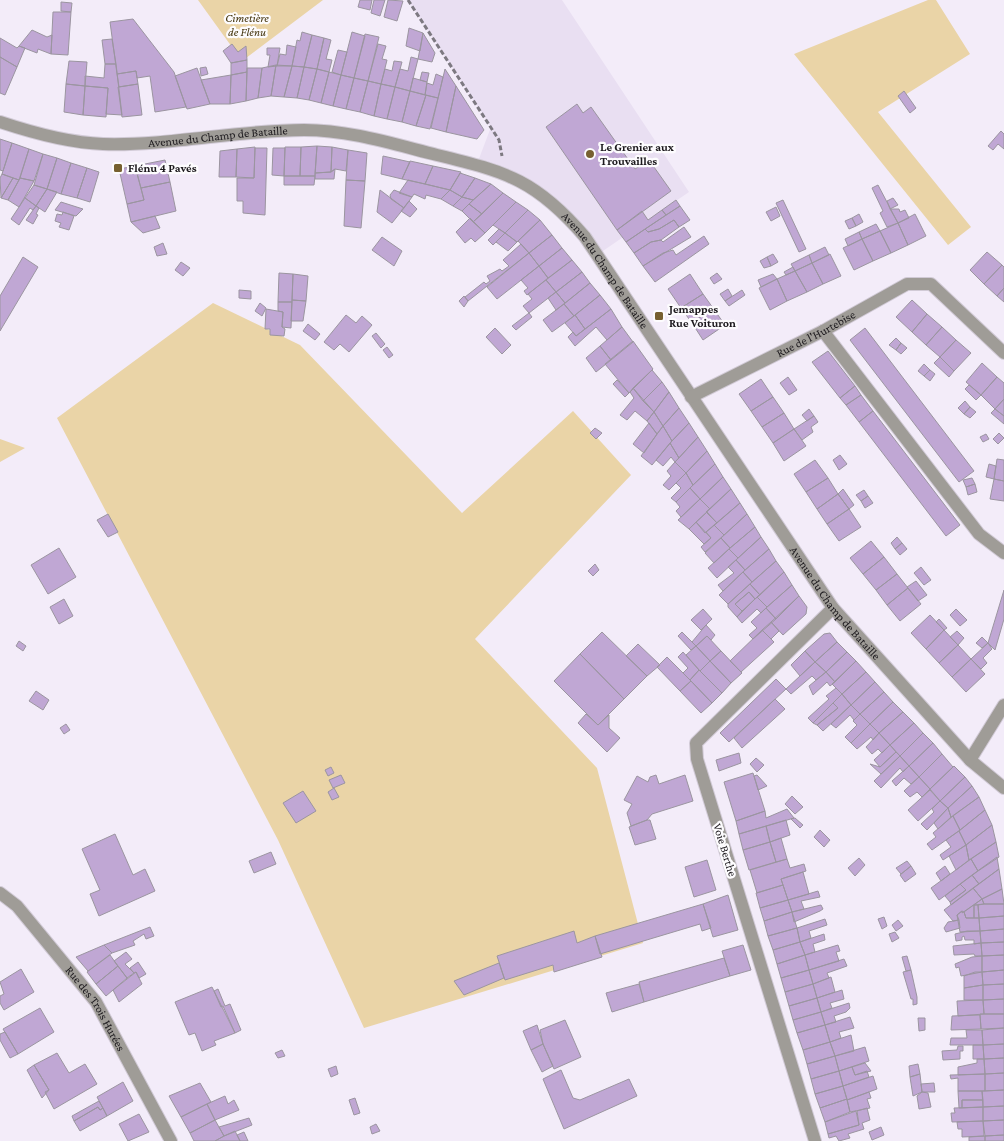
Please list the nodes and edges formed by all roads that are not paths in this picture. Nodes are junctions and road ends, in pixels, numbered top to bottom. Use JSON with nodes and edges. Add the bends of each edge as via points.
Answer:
{"nodes":[{"id":1,"x":0,"y":122,"type":"edge"},
{"id":2,"x":823,"y":331,"type":"junction"},
{"id":3,"x":1004,"y":353,"type":"edge"},
{"id":4,"x":691,"y":397,"type":"junction"},
{"id":5,"x":1004,"y":553,"type":"edge"},
{"id":6,"x":833,"y":608,"type":"junction"},
{"id":7,"x":1004,"y":705,"type":"edge"},
{"id":8,"x":970,"y":760,"type":"junction"},
{"id":9,"x":1004,"y":788,"type":"edge"},
{"id":10,"x":0,"y":893,"type":"edge"},
{"id":11,"x":171,"y":1141,"type":"edge"},
{"id":12,"x":815,"y":1141,"type":"edge"}],
"edges":[{"from":1,"to":4,"type":"street","name":"Avenue du Champ de Bataille","via":[[64,140],[102,144],[302,130],[342,132],[498,170],[548,198],[585,237]]},
{"from":2,"to":3,"type":"street","name":"Rue de l'Hurtebise","via":[[907,284],[931,284]]},
{"from":2,"to":4,"type":"street","name":"Rue de l'Hurtebise"},
{"from":2,"to":5,"type":"street","via":[[979,534]]},
{"from":4,"to":6,"type":"street","name":"Avenue du Champ de Bataille"},
{"from":6,"to":8,"type":"street","name":"Avenue du Champ de Bataille"},
{"from":6,"to":12,"type":"street","name":"Voie Berthe","via":[[696,742],[697,759]]},
{"from":7,"to":8,"type":"street"},
{"from":8,"to":9,"type":"street","name":"Avenue du Champ de Bataille"},
{"from":10,"to":11,"type":"street","name":"Rue des Trois Hurées","via":[[17,906],[96,1002]]}]}
